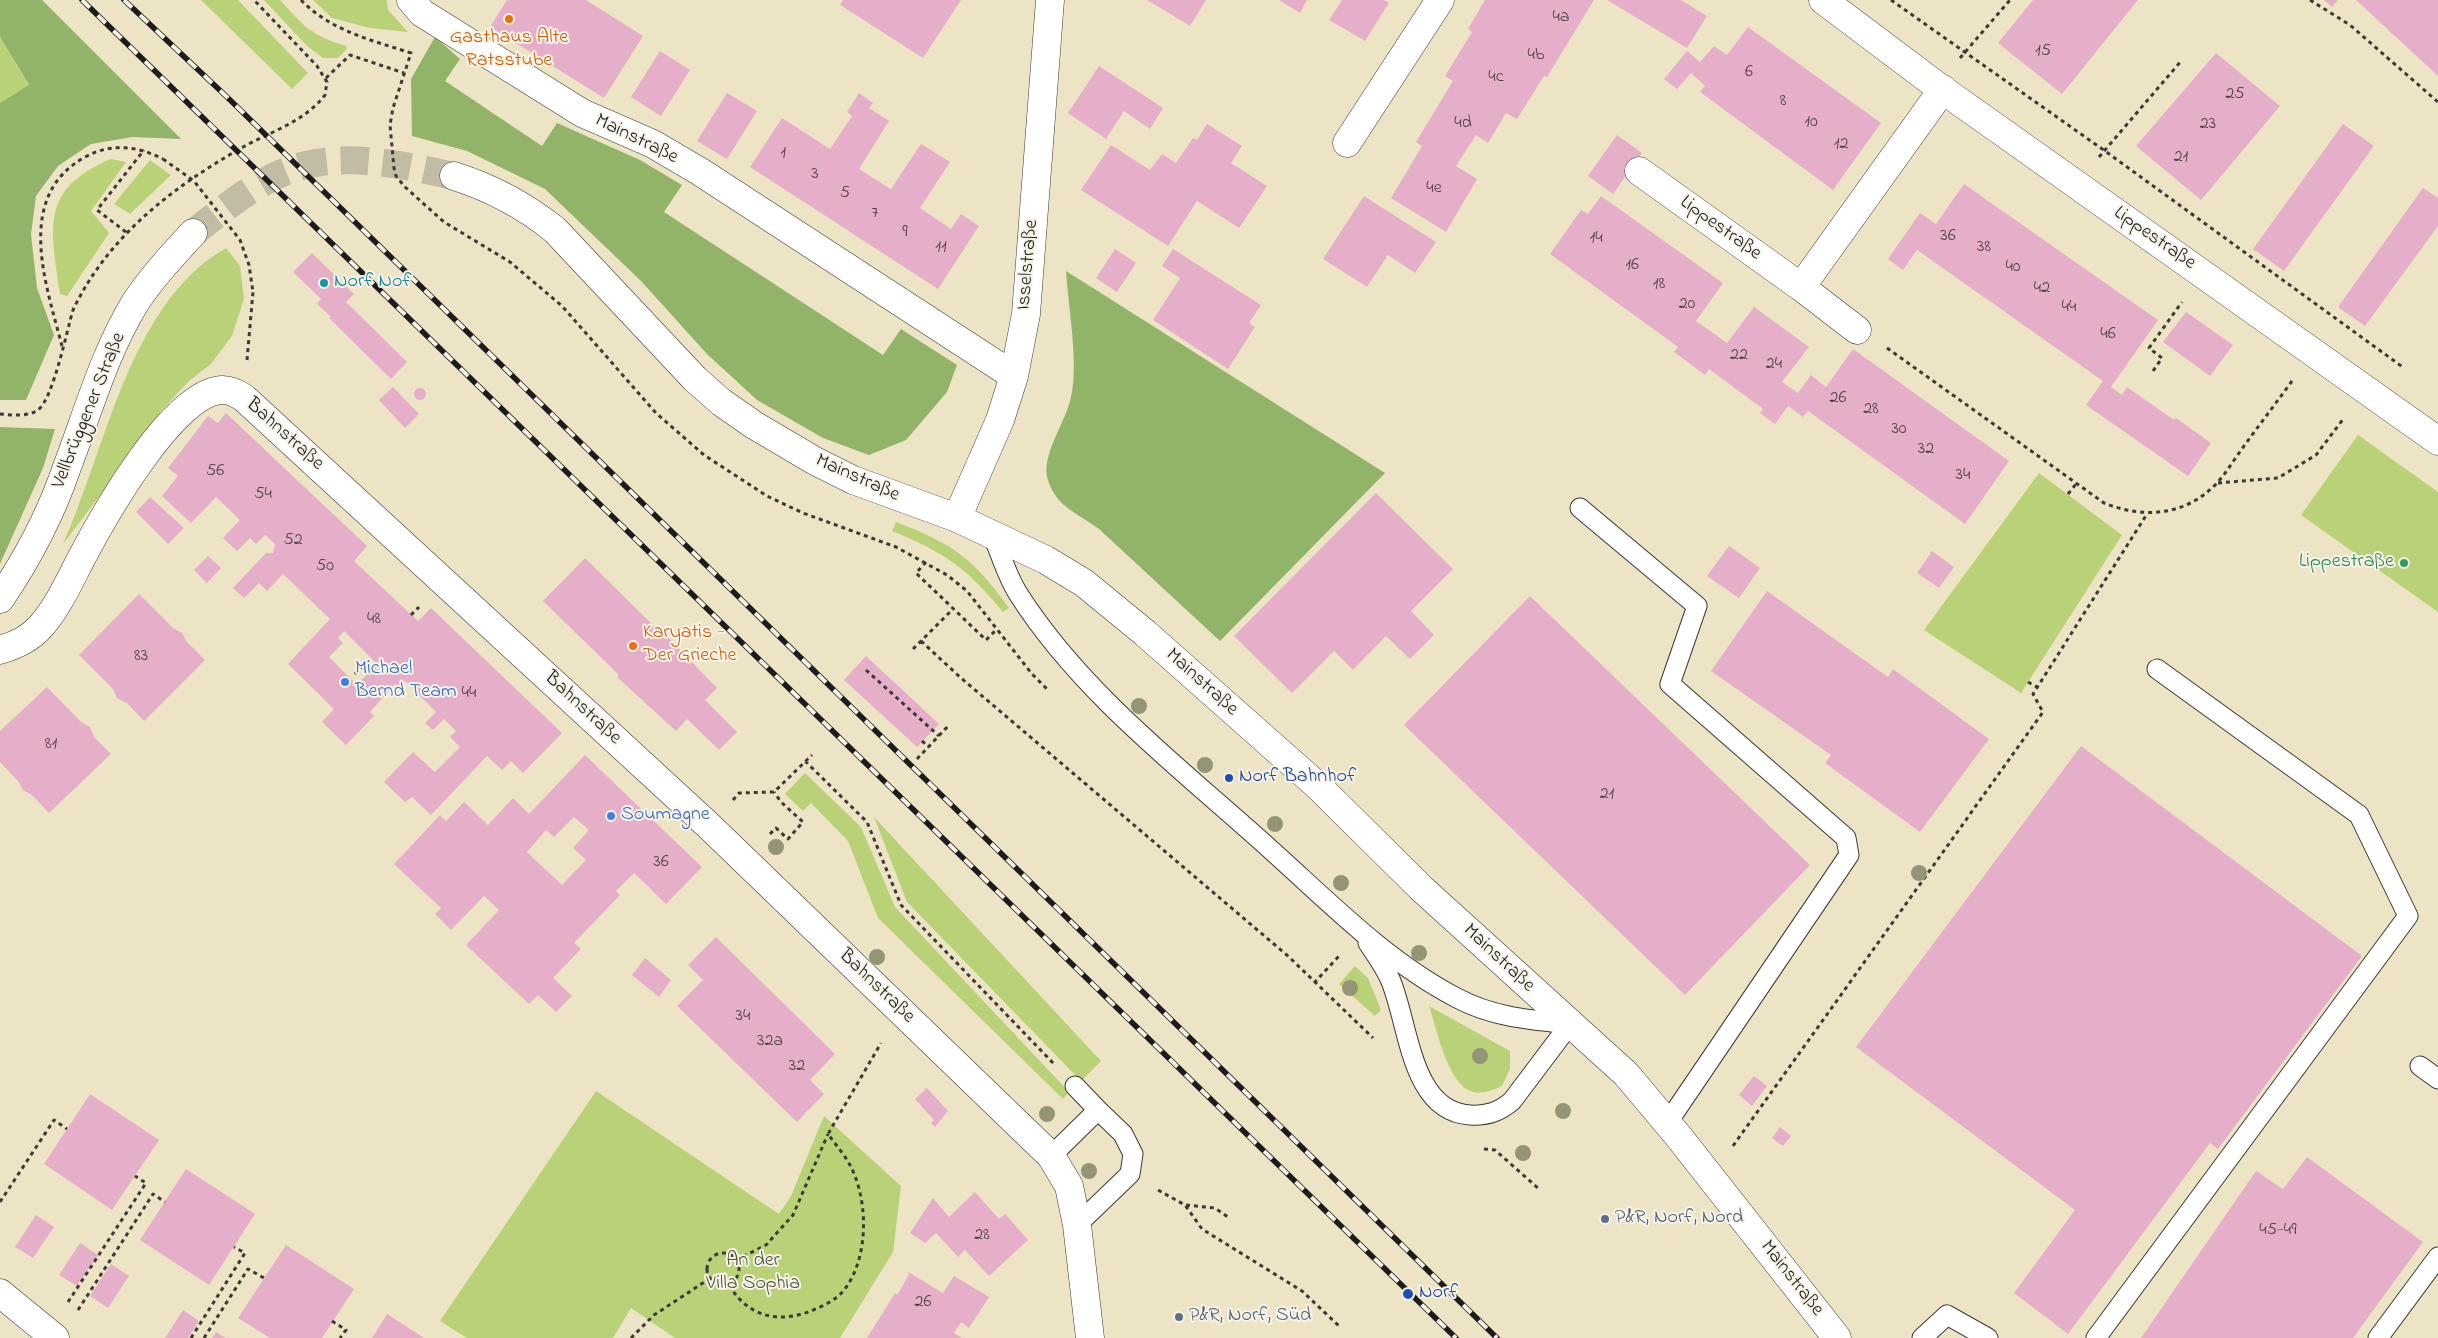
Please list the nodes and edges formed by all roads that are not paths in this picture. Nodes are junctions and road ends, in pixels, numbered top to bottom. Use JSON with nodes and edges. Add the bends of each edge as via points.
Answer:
{"nodes":[{"id":1,"x":411,"y":0,"type":"edge"},
{"id":2,"x":1050,"y":0,"type":"edge"},
{"id":3,"x":1440,"y":0,"type":"edge"},
{"id":4,"x":1823,"y":0,"type":"edge"},
{"id":5,"x":1940,"y":87,"type":"junction"},
{"id":6,"x":1347,"y":143,"type":"dead end"},
{"id":7,"x":1639,"y":171,"type":"dead end"},
{"id":8,"x":454,"y":176,"type":"tunnel mouth"},
{"id":9,"x":193,"y":233,"type":"tunnel mouth"},
{"id":10,"x":1801,"y":287,"type":"junction"},
{"id":11,"x":1857,"y":330,"type":"road end"},
{"id":12,"x":1014,"y":376,"type":"junction"},
{"id":13,"x":2438,"y":441,"type":"edge"},
{"id":14,"x":1580,"y":508,"type":"dead end"},
{"id":15,"x":957,"y":518,"type":"junction"},
{"id":16,"x":992,"y":534,"type":"junction"},
{"id":17,"x":0,"y":599,"type":"edge"},
{"id":18,"x":0,"y":650,"type":"edge"},
{"id":19,"x":2157,"y":669,"type":"dead end"},
{"id":20,"x":1354,"y":924,"type":"junction"},
{"id":21,"x":1570,"y":1024,"type":"junction"},
{"id":22,"x":2420,"y":1066,"type":"dead end"},
{"id":23,"x":2438,"y":1079,"type":"edge"},
{"id":24,"x":1075,"y":1086,"type":"road end"},
{"id":25,"x":1098,"y":1110,"type":"junction"},
{"id":26,"x":1668,"y":1122,"type":"junction"},
{"id":27,"x":1051,"y":1156,"type":"junction"},
{"id":28,"x":1076,"y":1224,"type":"junction"},
{"id":29,"x":2438,"y":1257,"type":"edge"},
{"id":30,"x":0,"y":1293,"type":"edge"},
{"id":31,"x":52,"y":1335,"type":"edge"},
{"id":32,"x":1090,"y":1338,"type":"edge"},
{"id":33,"x":1837,"y":1338,"type":"edge"},
{"id":34,"x":1922,"y":1338,"type":"edge"},
{"id":35,"x":1988,"y":1338,"type":"edge"},
{"id":36,"x":2096,"y":1338,"type":"edge"},
{"id":37,"x":2378,"y":1338,"type":"edge"}],
"edges":[{"from":1,"to":12,"type":"street","name":"Mainstraße","via":[[422,13],[582,114],[653,144],[699,171]]},
{"from":2,"to":12,"type":"street","name":"Isselstraße","via":[[1026,314]]},
{"from":3,"to":6,"type":"street"},
{"from":4,"to":5,"type":"street","name":"Lippestraße"},
{"from":5,"to":10,"type":"street"},
{"from":5,"to":13,"type":"street","name":"Lippestraße"},
{"from":7,"to":10,"type":"street","name":"Lippestraße"},
{"from":8,"to":15,"type":"street","name":"Mainstraße","via":[[479,184],[529,209],[555,230],[696,379],[754,425],[853,480]]},
{"from":9,"to":17,"type":"street","name":"Vellbrüggener Straße","via":[[155,273],[134,304],[100,376],[67,470],[40,531]]},
{"from":10,"to":11,"type":"street","name":"Lippestraße"},
{"from":12,"to":15,"type":"street","name":"Isselstraße","via":[[1000,420]]},
{"from":14,"to":26,"type":"lane","via":[[1697,606],[1670,684],[1846,838],[1849,855]]},
{"from":15,"to":16,"type":"street","name":"Mainstraße"},
{"from":16,"to":20,"type":"lane","via":[[1018,594],[1082,675],[1133,726]]},
{"from":16,"to":21,"type":"street","name":"Mainstraße","via":[[1084,583],[1145,633],[1320,787],[1396,865]]},
{"from":18,"to":27,"type":"street","name":"Bahnstraße","via":[[22,643],[58,604],[83,555],[145,453],[174,418],[214,391],[230,390],[244,398],[710,826]]},
{"from":19,"to":36,"type":"lane","via":[[2359,815],[2408,916]]},
{"from":20,"to":21,"type":"lane","via":[[1428,982],[1474,1006],[1505,1016]]},
{"from":20,"to":21,"type":"lane","via":[[1390,980],[1422,1082],[1433,1099],[1445,1109],[1476,1115],[1503,1109]]},
{"from":21,"to":26,"type":"street","name":"Mainstraße","via":[[1626,1074]]},
{"from":22,"to":23,"type":"lane"},
{"from":24,"to":25,"type":"lane"},
{"from":25,"to":27,"type":"lane"},
{"from":25,"to":28,"type":"lane","via":[[1123,1134],[1133,1154],[1130,1174]]},
{"from":26,"to":33,"type":"street","name":"Mainstraße"},
{"from":27,"to":28,"type":"street","name":"Bahnstraße","via":[[1069,1186]]},
{"from":28,"to":32,"type":"street","name":"Bahnstraße"},
{"from":29,"to":37,"type":"lane"},
{"from":30,"to":31,"type":"street"},
{"from":34,"to":35,"type":"lane","via":[[1947,1315]]}]}
